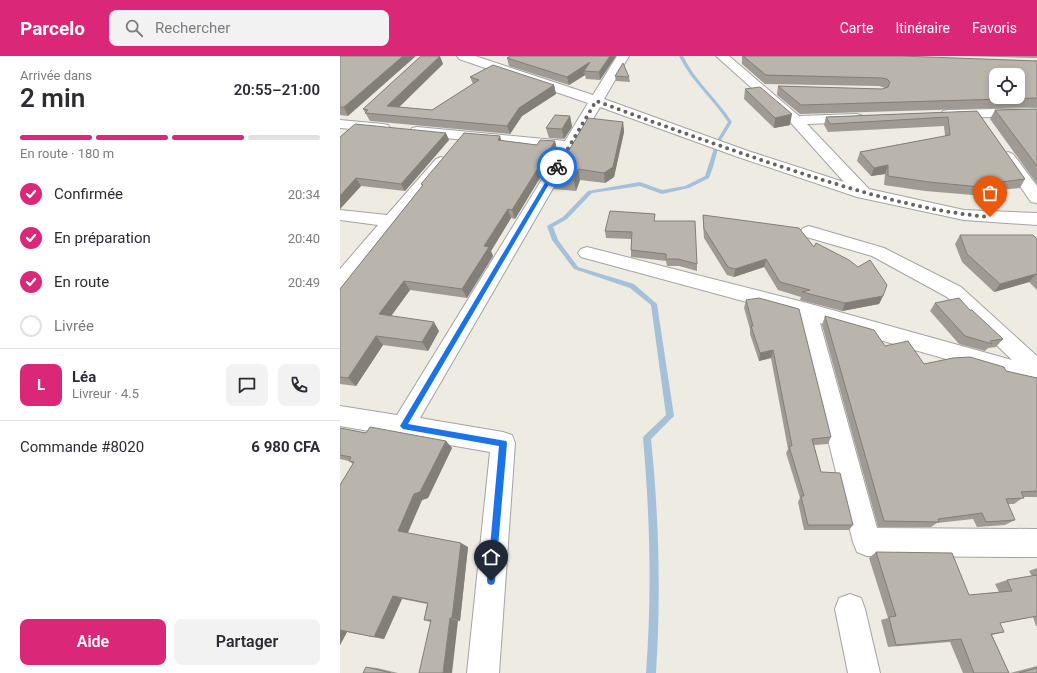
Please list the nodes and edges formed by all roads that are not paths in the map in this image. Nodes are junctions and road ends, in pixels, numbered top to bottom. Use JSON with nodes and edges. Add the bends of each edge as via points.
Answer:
{"nodes":[{"id":1,"x":462,"y":56,"type":"edge"},
{"id":2,"x":623,"y":56,"type":"edge"},
{"id":3,"x":723,"y":58,"type":"edge"},
{"id":4,"x":740,"y":59,"type":"dead end"},
{"id":5,"x":760,"y":89,"type":"junction"},
{"id":6,"x":784,"y":90,"type":"edge"},
{"id":7,"x":596,"y":101,"type":"junction"},
{"id":8,"x":1037,"y":112,"type":"edge"},
{"id":9,"x":361,"y":114,"type":"dead end"},
{"id":10,"x":938,"y":114,"type":"edge"},
{"id":11,"x":867,"y":117,"type":"edge"},
{"id":12,"x":796,"y":120,"type":"junction"},
{"id":13,"x":343,"y":127,"type":"edge"},
{"id":14,"x":463,"y":136,"type":"junction"},
{"id":15,"x":998,"y":143,"type":"edge"},
{"id":16,"x":570,"y":146,"type":"junction"},
{"id":17,"x":863,"y":193,"type":"junction"},
{"id":18,"x":1037,"y":198,"type":"edge"},
{"id":19,"x":340,"y":215,"type":"edge"},
{"id":20,"x":1016,"y":218,"type":"junction"},
{"id":21,"x":1037,"y":219,"type":"edge"},
{"id":22,"x":391,"y":221,"type":"junction"},
{"id":23,"x":809,"y":232,"type":"dead end"},
{"id":24,"x":1032,"y":236,"type":"edge"},
{"id":25,"x":587,"y":253,"type":"dead end"},
{"id":26,"x":340,"y":282,"type":"edge"},
{"id":27,"x":807,"y":311,"type":"junction"},
{"id":28,"x":1037,"y":370,"type":"edge"},
{"id":29,"x":1037,"y":376,"type":"edge"},
{"id":30,"x":340,"y":416,"type":"edge"},
{"id":31,"x":403,"y":426,"type":"junction"},
{"id":32,"x":1037,"y":543,"type":"edge"},
{"id":33,"x":850,"y":609,"type":"dead end"},
{"id":34,"x":483,"y":673,"type":"edge"},
{"id":35,"x":864,"y":673,"type":"edge"}],
"edges":[{"from":1,"to":7,"type":"street"},
{"from":2,"to":7,"type":"street"},
{"from":3,"to":4,"type":"street"},
{"from":3,"to":5,"type":"street"},
{"from":5,"to":6,"type":"street"},
{"from":5,"to":12,"type":"street"},
{"from":7,"to":16,"type":"street"},
{"from":7,"to":17,"type":"street","via":[[743,154]]},
{"from":8,"to":10,"type":"street","via":[[981,119]]},
{"from":9,"to":13,"type":"street"},
{"from":11,"to":12,"type":"street"},
{"from":12,"to":17,"type":"street"},
{"from":13,"to":14,"type":"street","via":[[399,129]]},
{"from":14,"to":16,"type":"street"},
{"from":14,"to":22,"type":"street"},
{"from":15,"to":18,"type":"street"},
{"from":16,"to":31,"type":"street"},
{"from":17,"to":20,"type":"street","via":[[964,215]]},
{"from":19,"to":22,"type":"street"},
{"from":20,"to":21,"type":"street"},
{"from":20,"to":24,"type":"street"},
{"from":22,"to":26,"type":"street"},
{"from":23,"to":28,"type":"street","via":[[878,252],[954,292]]},
{"from":25,"to":27,"type":"street"},
{"from":27,"to":29,"type":"street"},
{"from":27,"to":32,"type":"street","via":[[866,542]]},
{"from":30,"to":31,"type":"street"},
{"from":31,"to":34,"type":"street","via":[[503,443]]},
{"from":33,"to":35,"type":"street"}]}
